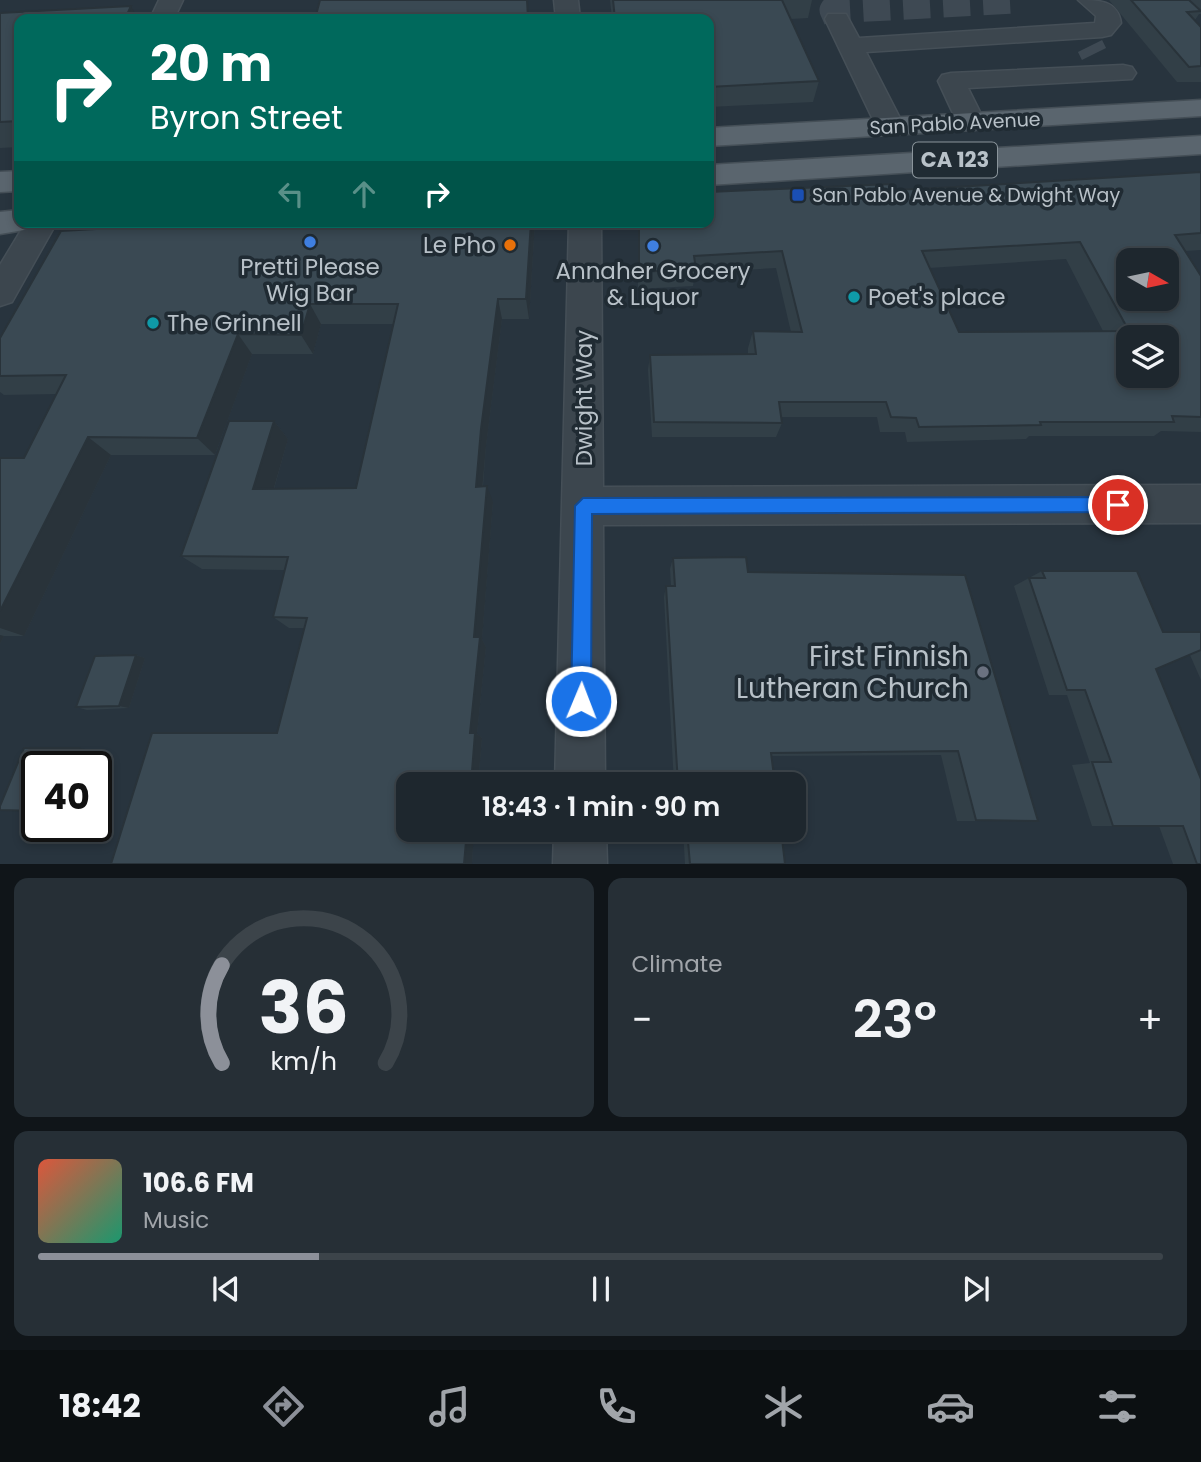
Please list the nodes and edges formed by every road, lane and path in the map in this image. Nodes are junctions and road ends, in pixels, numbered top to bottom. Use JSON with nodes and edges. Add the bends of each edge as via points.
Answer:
{"nodes":[{"id":1,"x":1090,"y":0,"type":"edge"},
{"id":2,"x":837,"y":19,"type":"dead end"},
{"id":3,"x":850,"y":46,"type":"junction"},
{"id":4,"x":1111,"y":49,"type":"junction"},
{"id":5,"x":1201,"y":108,"type":"edge"},
{"id":6,"x":1150,"y":111,"type":"junction"},
{"id":7,"x":971,"y":122,"type":"junction"},
{"id":8,"x":890,"y":126,"type":"junction"},
{"id":9,"x":714,"y":137,"type":"edge"},
{"id":10,"x":1201,"y":145,"type":"edge"},
{"id":11,"x":714,"y":175,"type":"edge"},
{"id":12,"x":38,"y":228,"type":"edge"},
{"id":13,"x":585,"y":228,"type":"edge"},
{"id":14,"x":0,"y":293,"type":"edge"},
{"id":15,"x":1201,"y":504,"type":"edge"},
{"id":16,"x":583,"y":506,"type":"junction"},
{"id":17,"x":580,"y":772,"type":"edge"},
{"id":18,"x":580,"y":842,"type":"edge"},
{"id":19,"x":580,"y":863,"type":"edge"}],
"edges":[{"from":1,"to":4,"type":"street","via":[[1108,15]]},
{"from":2,"to":3,"type":"street"},
{"from":3,"to":4,"type":"street"},
{"from":3,"to":8,"type":"street"},
{"from":4,"to":6,"type":"street"},
{"from":4,"to":7,"type":"street","via":[[951,81]]},
{"from":5,"to":6,"type":"main road","name":"San Pablo Avenue","number":"CA 123"},
{"from":6,"to":7,"type":"main road","name":"San Pablo Avenue","number":"CA 123"},
{"from":7,"to":8,"type":"main road","name":"San Pablo Avenue","number":"CA 123"},
{"from":8,"to":9,"type":"main road","name":"San Pablo Avenue","number":"CA 123"},
{"from":10,"to":11,"type":"main road","name":"San Pablo Avenue","number":"CA 123"},
{"from":12,"to":14,"type":"street"},
{"from":13,"to":16,"type":"street","name":"Dwight Way"},
{"from":15,"to":16,"type":"street"},
{"from":16,"to":17,"type":"street","name":"Dwight Way"},
{"from":18,"to":19,"type":"street"}]}
